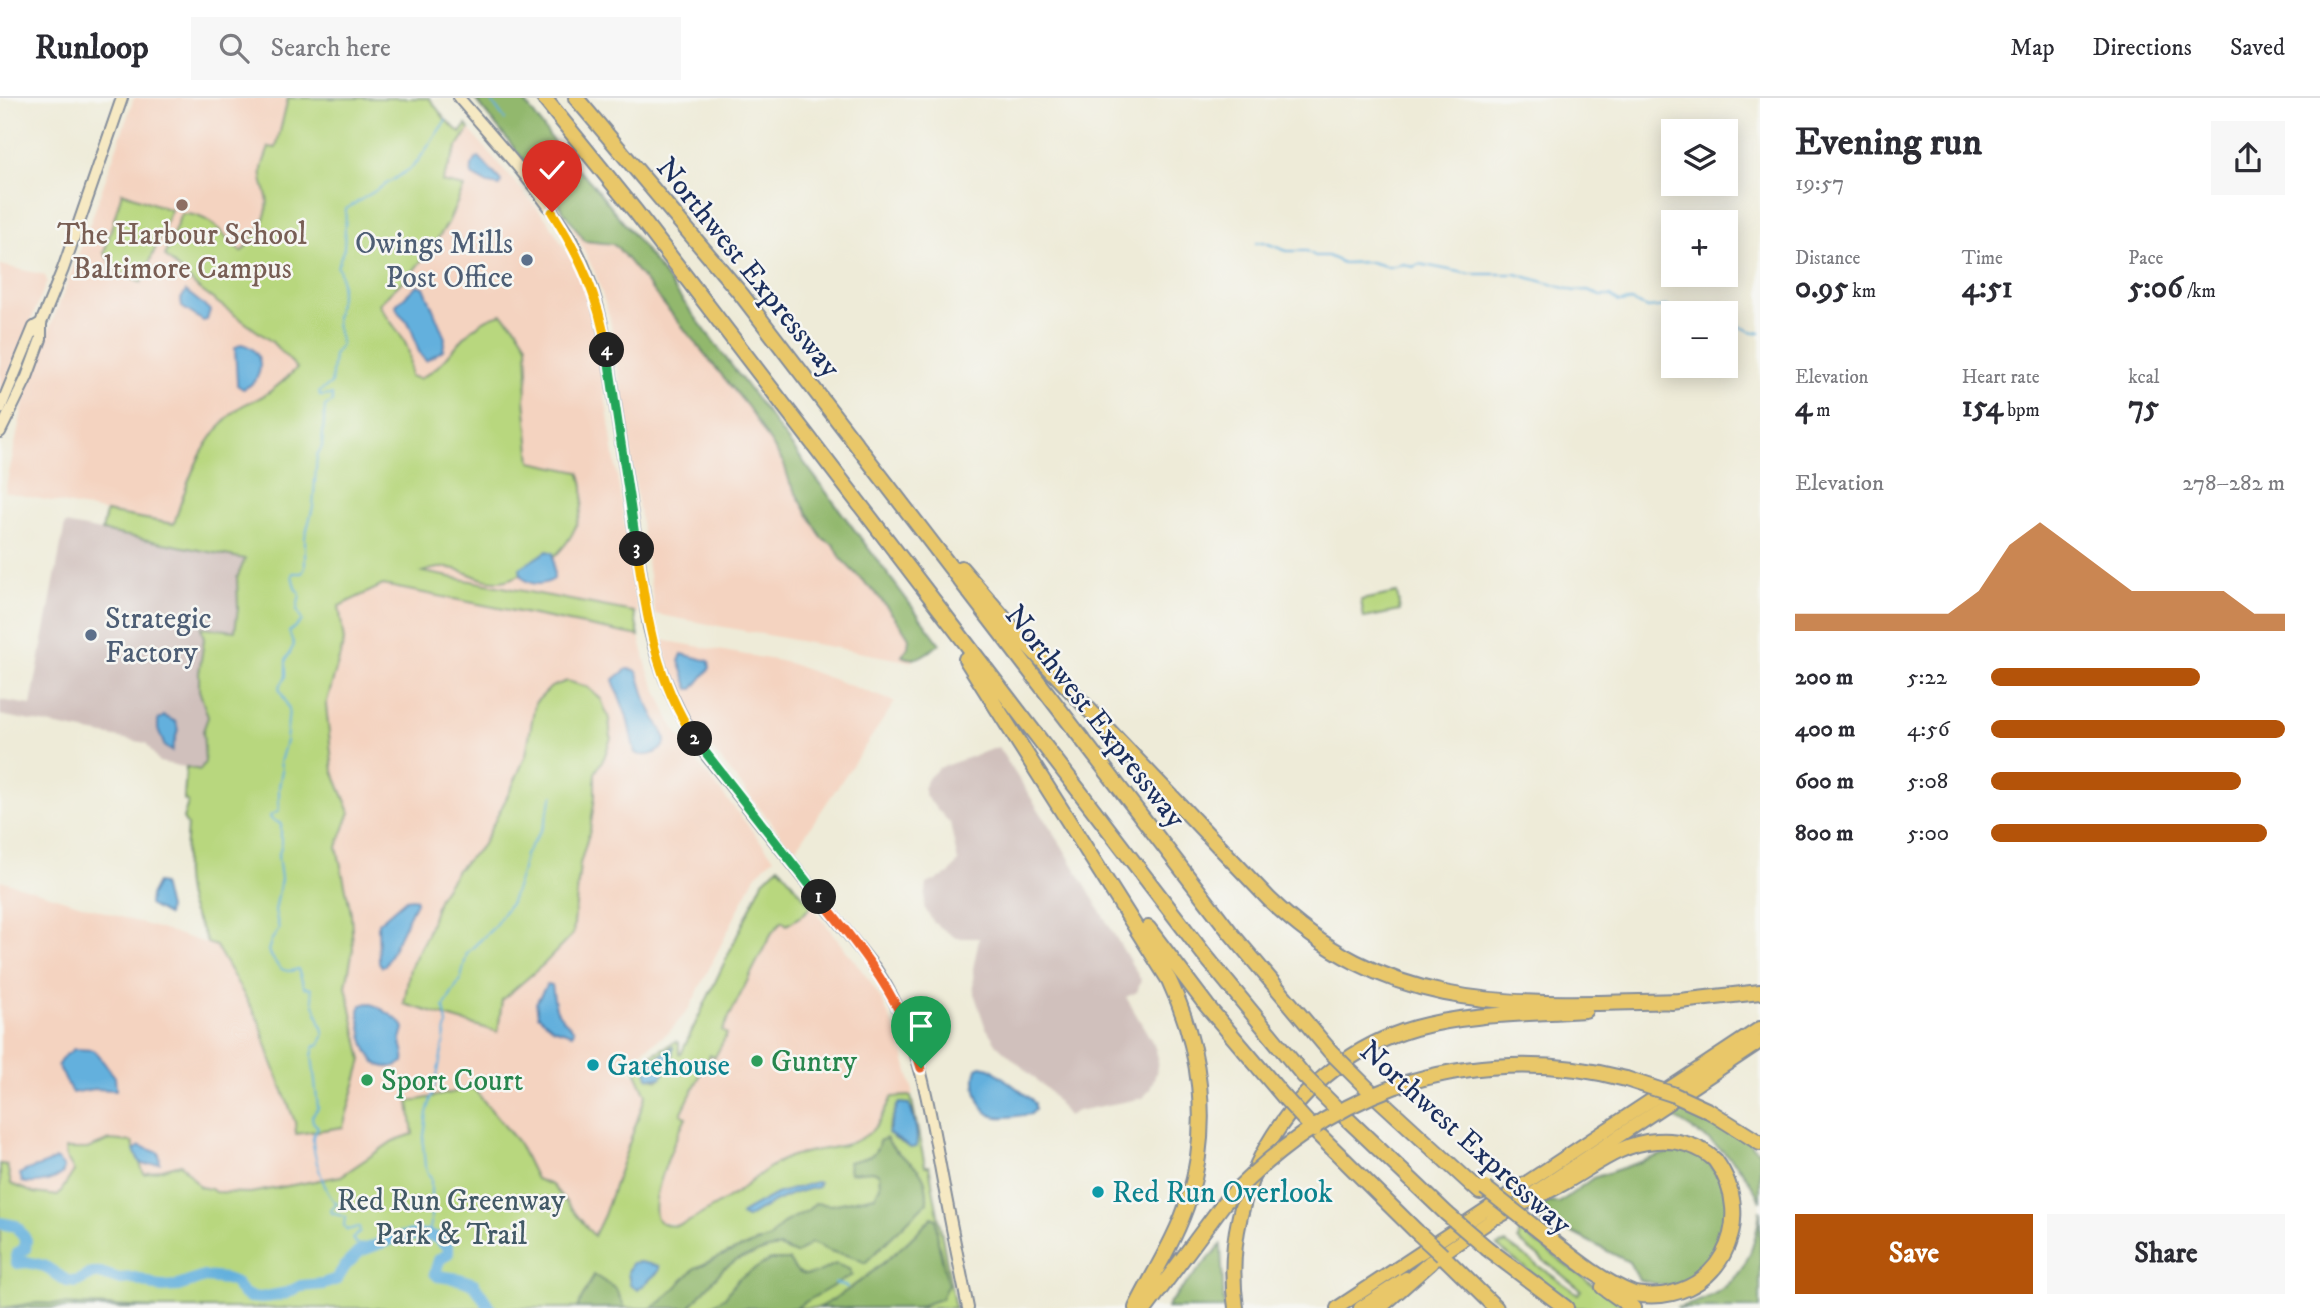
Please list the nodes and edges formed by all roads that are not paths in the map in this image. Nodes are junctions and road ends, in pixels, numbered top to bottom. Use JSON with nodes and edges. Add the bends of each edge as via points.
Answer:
{"nodes":[{"id":1,"x":122,"y":98,"type":"edge"},
{"id":2,"x":459,"y":98,"type":"edge"},
{"id":3,"x":544,"y":98,"type":"edge"},
{"id":4,"x":576,"y":98,"type":"edge"},
{"id":5,"x":41,"y":323,"type":"junction"},
{"id":6,"x":0,"y":409,"type":"edge"},
{"id":7,"x":0,"y":432,"type":"edge"},
{"id":8,"x":858,"y":445,"type":"junction"},
{"id":9,"x":906,"y":564,"type":"junction"},
{"id":10,"x":1049,"y":787,"type":"junction"},
{"id":11,"x":1760,"y":992,"type":"edge"},
{"id":12,"x":1680,"y":1001,"type":"junction"},
{"id":13,"x":1760,"y":1028,"type":"edge"},
{"id":14,"x":1760,"y":1042,"type":"edge"},
{"id":15,"x":1760,"y":1143,"type":"edge"},
{"id":16,"x":1498,"y":1216,"type":"junction"},
{"id":17,"x":1525,"y":1224,"type":"junction"},
{"id":18,"x":1431,"y":1262,"type":"junction"},
{"id":19,"x":1460,"y":1271,"type":"junction"},
{"id":20,"x":968,"y":1308,"type":"edge"},
{"id":21,"x":1136,"y":1308,"type":"edge"},
{"id":22,"x":1146,"y":1308,"type":"edge"},
{"id":23,"x":1236,"y":1308,"type":"edge"},
{"id":24,"x":1337,"y":1308,"type":"edge"},
{"id":25,"x":1360,"y":1308,"type":"edge"},
{"id":26,"x":1379,"y":1308,"type":"edge"},
{"id":27,"x":1496,"y":1308,"type":"edge"},
{"id":28,"x":1507,"y":1308,"type":"edge"},
{"id":29,"x":1566,"y":1308,"type":"edge"},
{"id":30,"x":1633,"y":1308,"type":"edge"}],
"edges":[{"from":1,"to":5,"type":"main road"},
{"from":2,"to":20,"type":"main road","via":[[552,212],[592,286],[602,322],[653,649],[667,688],[707,756],[875,968],[907,1026],[924,1082]]},
{"from":3,"to":9,"type":"highway","name":"Northwest Expressway"},
{"from":4,"to":8,"type":"highway","name":"Northwest Expressway","via":[[741,294]]},
{"from":5,"to":6,"type":"main road","via":[[34,327]]},
{"from":5,"to":7,"type":"main road","via":[[41,339],[27,377]]},
{"from":8,"to":12,"type":"highway","via":[[1020,636],[1269,899],[1329,947],[1387,977],[1459,998]]},
{"from":8,"to":17,"type":"highway","name":"Northwest Expressway","bridge":true,"via":[[1230,932],[1330,1051],[1414,1132]]},
{"from":9,"to":10,"type":"highway"},
{"from":9,"to":29,"type":"highway","name":"Northwest Expressway","bridge":true,"via":[[1203,953],[1304,1076],[1447,1214]]},
{"from":10,"to":19,"type":"highway","bridge":true,"via":[[1233,1038],[1314,1130]]},
{"from":10,"to":21,"type":"highway","via":[[1169,980],[1188,1024],[1199,1070],[1201,1128],[1189,1199]]},
{"from":11,"to":12,"type":"highway"},
{"from":12,"to":23,"type":"highway","via":[[1444,1022],[1396,1034],[1354,1055],[1307,1093],[1283,1120],[1251,1178],[1236,1235]]},
{"from":13,"to":24,"type":"main road"},
{"from":14,"to":16,"type":"main road"},
{"from":15,"to":22,"type":"highway","bridge":true,"via":[[1672,1094],[1570,1068],[1462,1070],[1396,1086],[1315,1125],[1265,1162],[1224,1203]]},
{"from":16,"to":17,"type":"highway","via":[[1630,1145],[1668,1141],[1692,1146],[1722,1166],[1738,1192],[1744,1220],[1737,1253],[1727,1269],[1703,1290],[1675,1300],[1647,1298],[1607,1281]]},
{"from":16,"to":18,"type":"main road"},
{"from":17,"to":30,"type":"highway","name":"Northwest Expressway"},
{"from":18,"to":25,"type":"main road"},
{"from":18,"to":26,"type":"highway"},
{"from":19,"to":27,"type":"highway"},
{"from":19,"to":28,"type":"highway"}]}
